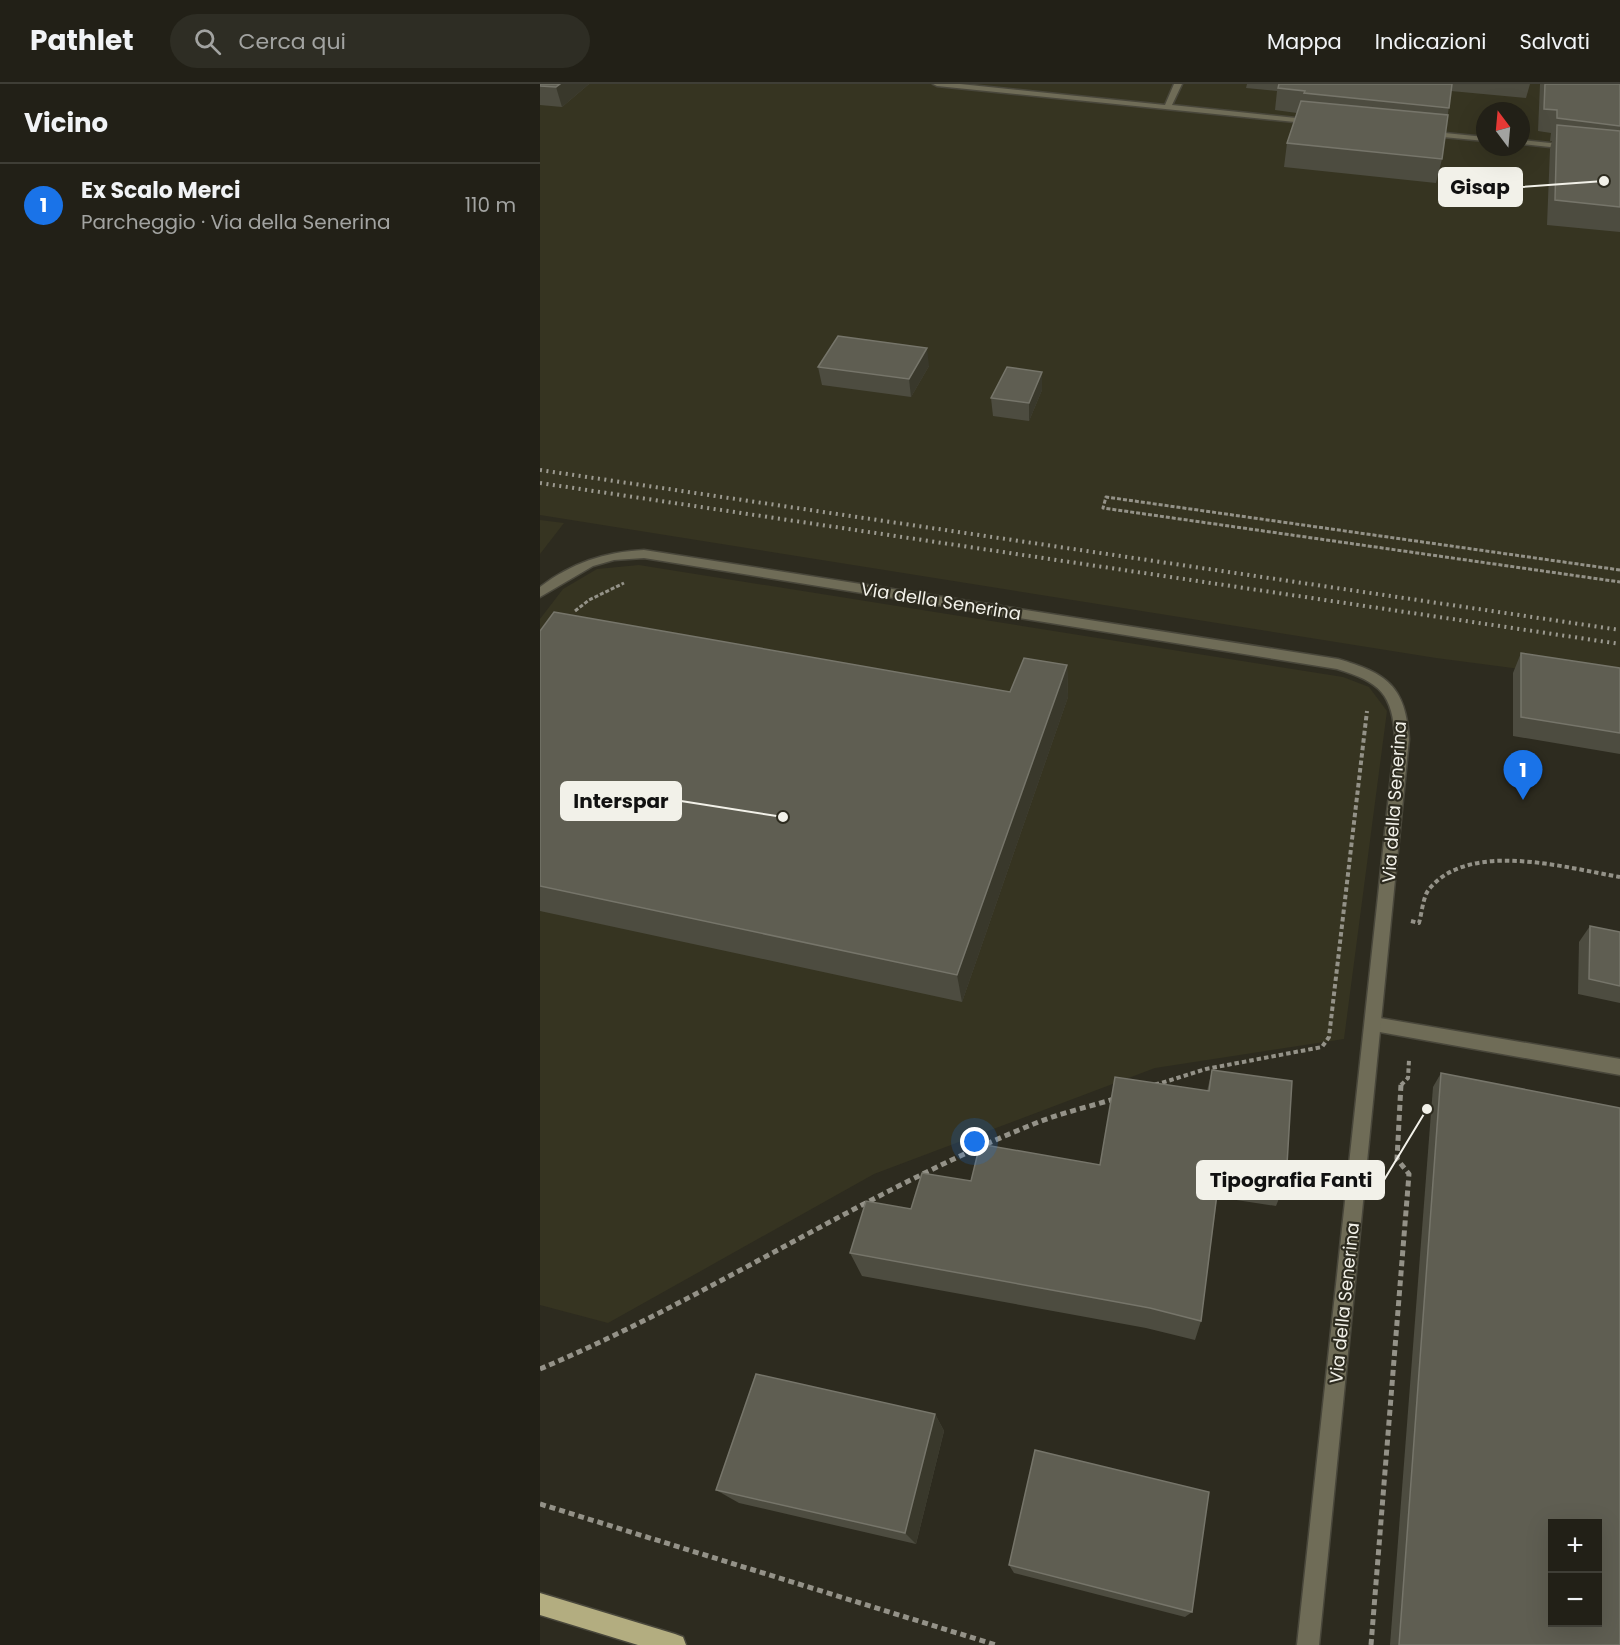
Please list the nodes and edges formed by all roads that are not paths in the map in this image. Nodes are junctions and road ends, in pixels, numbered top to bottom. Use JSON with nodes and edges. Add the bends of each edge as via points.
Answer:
{"nodes":[{"id":1,"x":936,"y":84,"type":"edge"},
{"id":2,"x":1178,"y":84,"type":"edge"},
{"id":3,"x":1167,"y":108,"type":"junction"},
{"id":4,"x":1320,"y":123,"type":"edge"},
{"id":5,"x":1414,"y":132,"type":"edge"},
{"id":6,"x":1476,"y":138,"type":"edge"},
{"id":7,"x":1530,"y":143,"type":"edge"},
{"id":8,"x":1576,"y":147,"type":"edge"},
{"id":9,"x":540,"y":593,"type":"edge"},
{"id":10,"x":1374,"y":1024,"type":"junction"},
{"id":11,"x":1620,"y":1067,"type":"edge"},
{"id":12,"x":540,"y":1604,"type":"edge"},
{"id":13,"x":675,"y":1645,"type":"edge"},
{"id":14,"x":1308,"y":1645,"type":"edge"}],
"edges":[{"from":1,"to":3,"type":"street"},
{"from":2,"to":3,"type":"street"},
{"from":3,"to":4,"type":"street"},
{"from":5,"to":6,"type":"street"},
{"from":7,"to":8,"type":"street"},
{"from":9,"to":10,"type":"street","name":"Via della Senerina","via":[[564,574],[593,560],[644,554],[1327,662],[1362,671],[1387,687],[1400,706],[1402,723]]},
{"from":10,"to":11,"type":"street"},
{"from":10,"to":14,"type":"street","name":"Via della Senerina"},
{"from":12,"to":13,"type":"main road"}]}
